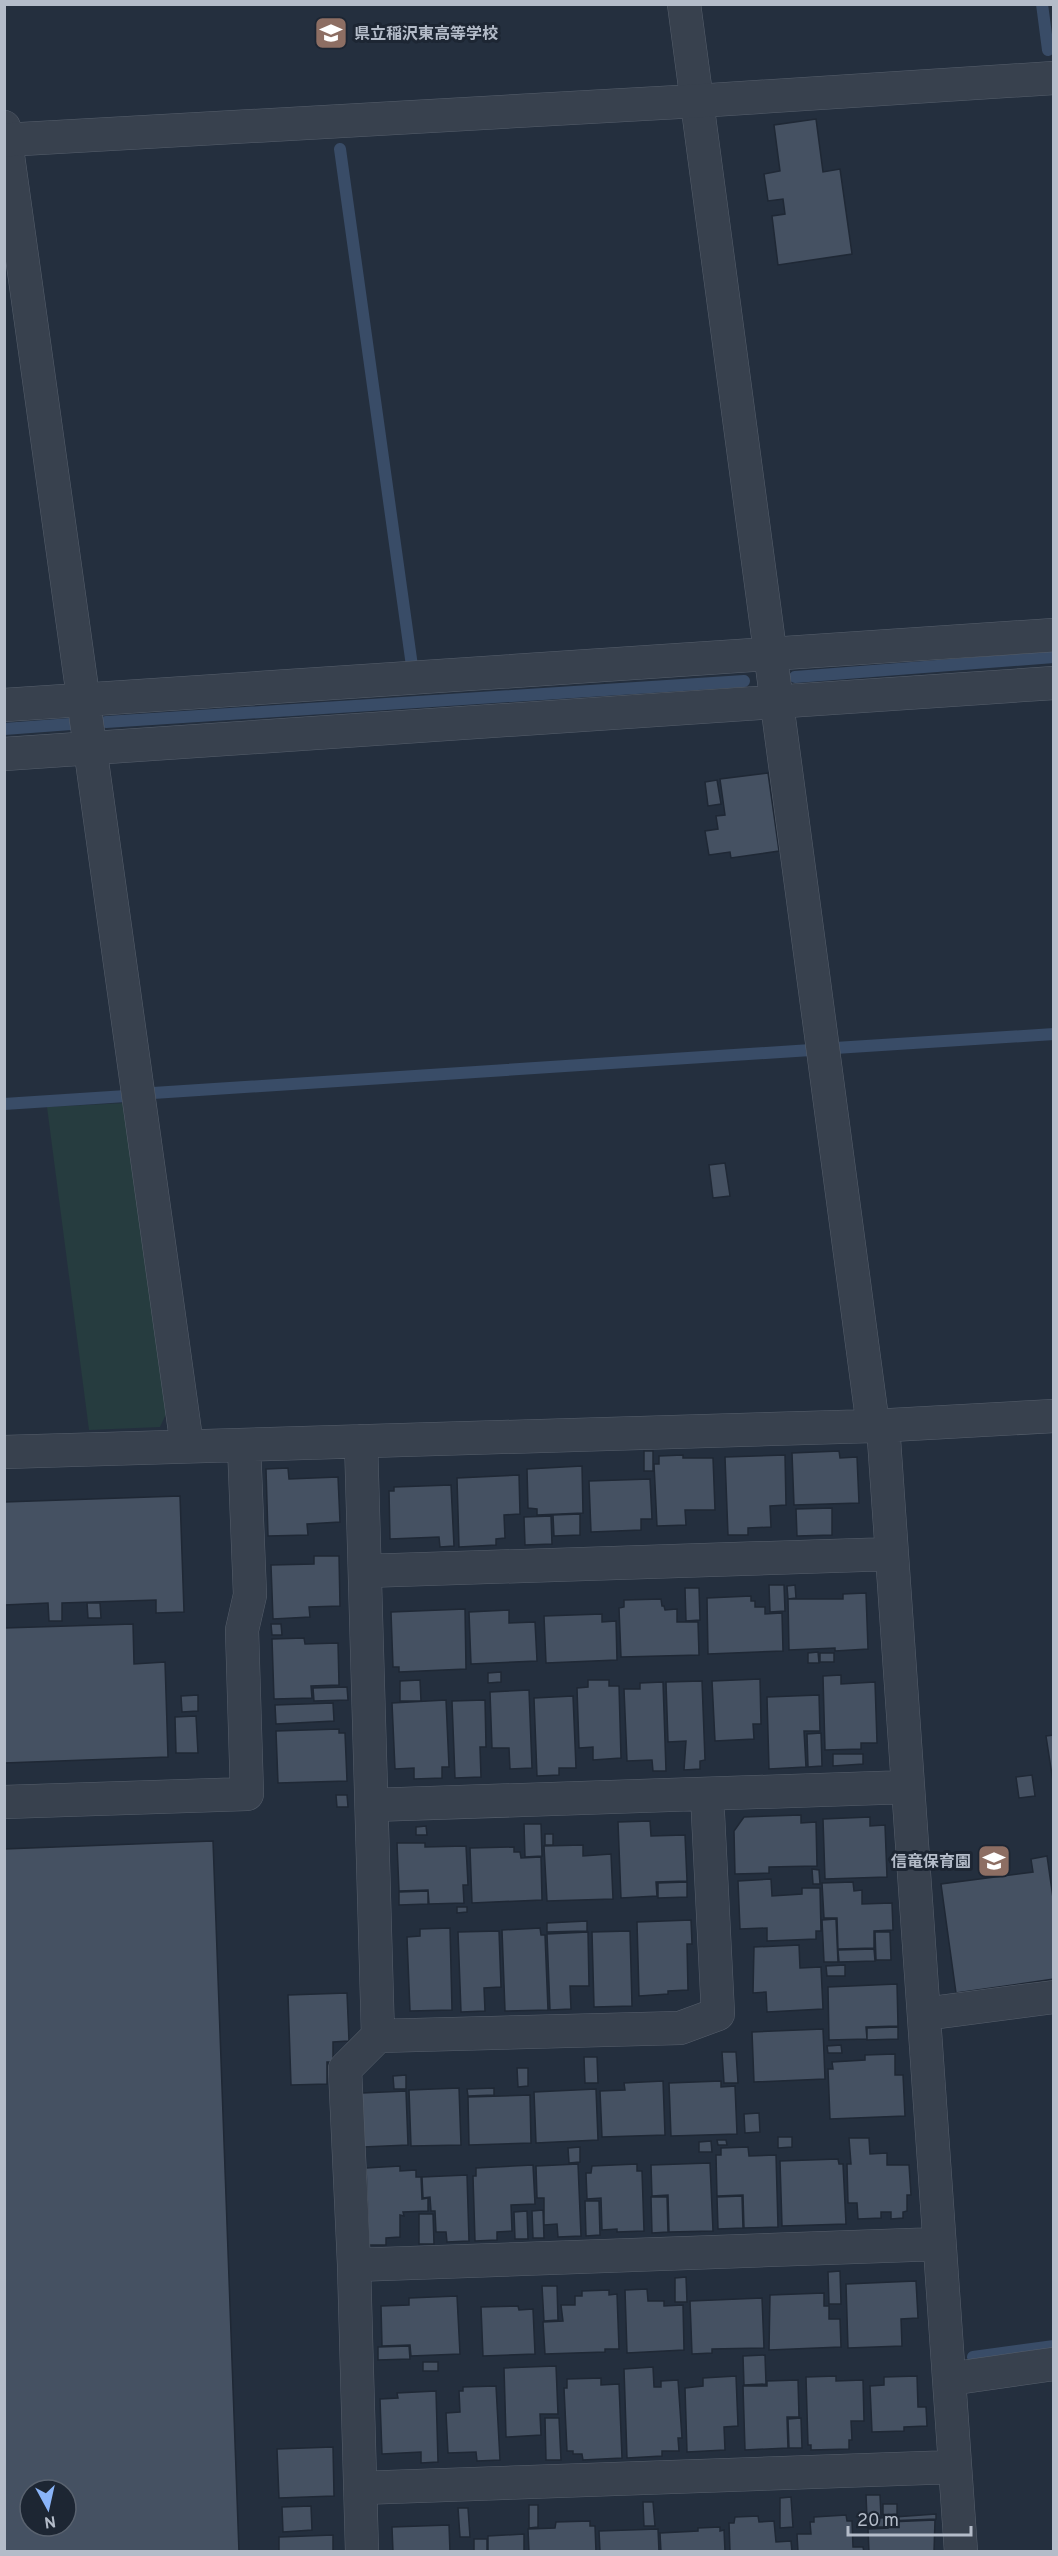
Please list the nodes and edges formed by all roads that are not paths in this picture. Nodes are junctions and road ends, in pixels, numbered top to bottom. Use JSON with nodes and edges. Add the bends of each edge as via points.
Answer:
{"nodes":[{"id":1,"x":684,"y":4,"type":"edge"},
{"id":2,"x":1053,"y":78,"type":"edge"},
{"id":3,"x":696,"y":101,"type":"junction"},
{"id":4,"x":5,"y":136,"type":"edge"},
{"id":5,"x":1053,"y":635,"type":"edge"},
{"id":6,"x":770,"y":654,"type":"junction"},
{"id":7,"x":1053,"y":683,"type":"edge"},
{"id":8,"x":84,"y":699,"type":"junction"},
{"id":9,"x":776,"y":700,"type":"junction"},
{"id":10,"x":4,"y":705,"type":"edge"},
{"id":11,"x":91,"y":748,"type":"junction"},
{"id":12,"x":4,"y":754,"type":"edge"},
{"id":13,"x":1053,"y":1416,"type":"edge"},
{"id":14,"x":878,"y":1426,"type":"junction"},
{"id":15,"x":361,"y":1441,"type":"junction"},
{"id":16,"x":244,"y":1445,"type":"junction"},
{"id":17,"x":187,"y":1446,"type":"junction"},
{"id":18,"x":4,"y":1452,"type":"edge"},
{"id":19,"x":892,"y":1554,"type":"junction"},
{"id":20,"x":366,"y":1570,"type":"junction"},
{"id":21,"x":908,"y":1787,"type":"junction"},
{"id":22,"x":707,"y":1794,"type":"junction"},
{"id":23,"x":4,"y":1802,"type":"edge"},
{"id":24,"x":372,"y":1805,"type":"junction"},
{"id":25,"x":1053,"y":1997,"type":"edge"},
{"id":26,"x":924,"y":2014,"type":"junction"},
{"id":27,"x":378,"y":2036,"type":"junction"},
{"id":28,"x":939,"y":2244,"type":"junction"},
{"id":29,"x":354,"y":2265,"type":"junction"},
{"id":30,"x":1053,"y":2364,"type":"edge"},
{"id":31,"x":949,"y":2379,"type":"junction"},
{"id":32,"x":954,"y":2467,"type":"junction"},
{"id":33,"x":360,"y":2488,"type":"junction"},
{"id":34,"x":362,"y":2552,"type":"edge"},
{"id":35,"x":961,"y":2552,"type":"edge"}],
"edges":[{"from":1,"to":3,"type":"street"},
{"from":2,"to":3,"type":"street"},
{"from":3,"to":4,"type":"street"},
{"from":3,"to":6,"type":"street"},
{"from":4,"to":8,"type":"street"},
{"from":5,"to":6,"type":"street"},
{"from":6,"to":8,"type":"street"},
{"from":6,"to":9,"type":"street"},
{"from":7,"to":9,"type":"street"},
{"from":8,"to":10,"type":"street"},
{"from":8,"to":11,"type":"street"},
{"from":9,"to":11,"type":"street"},
{"from":9,"to":14,"type":"street"},
{"from":11,"to":12,"type":"street"},
{"from":11,"to":17,"type":"street"},
{"from":13,"to":14,"type":"street"},
{"from":14,"to":15,"type":"street"},
{"from":14,"to":19,"type":"street"},
{"from":15,"to":16,"type":"street"},
{"from":15,"to":20,"type":"street"},
{"from":16,"to":17,"type":"street"},
{"from":16,"to":23,"type":"street","via":[[250,1595],[242,1630],[246,1794]]},
{"from":17,"to":18,"type":"street"},
{"from":19,"to":20,"type":"street"},
{"from":19,"to":21,"type":"street"},
{"from":20,"to":24,"type":"street"},
{"from":21,"to":22,"type":"street"},
{"from":21,"to":26,"type":"street"},
{"from":22,"to":24,"type":"street"},
{"from":22,"to":27,"type":"street","via":[[718,2014],[680,2028]]},
{"from":24,"to":27,"type":"street"},
{"from":25,"to":26,"type":"street"},
{"from":26,"to":28,"type":"street"},
{"from":27,"to":29,"type":"street","via":[[345,2069]]},
{"from":28,"to":29,"type":"street"},
{"from":28,"to":31,"type":"street"},
{"from":29,"to":33,"type":"street"},
{"from":30,"to":31,"type":"street"},
{"from":31,"to":32,"type":"street"},
{"from":32,"to":33,"type":"street"},
{"from":32,"to":35,"type":"street"},
{"from":33,"to":34,"type":"street"}]}
